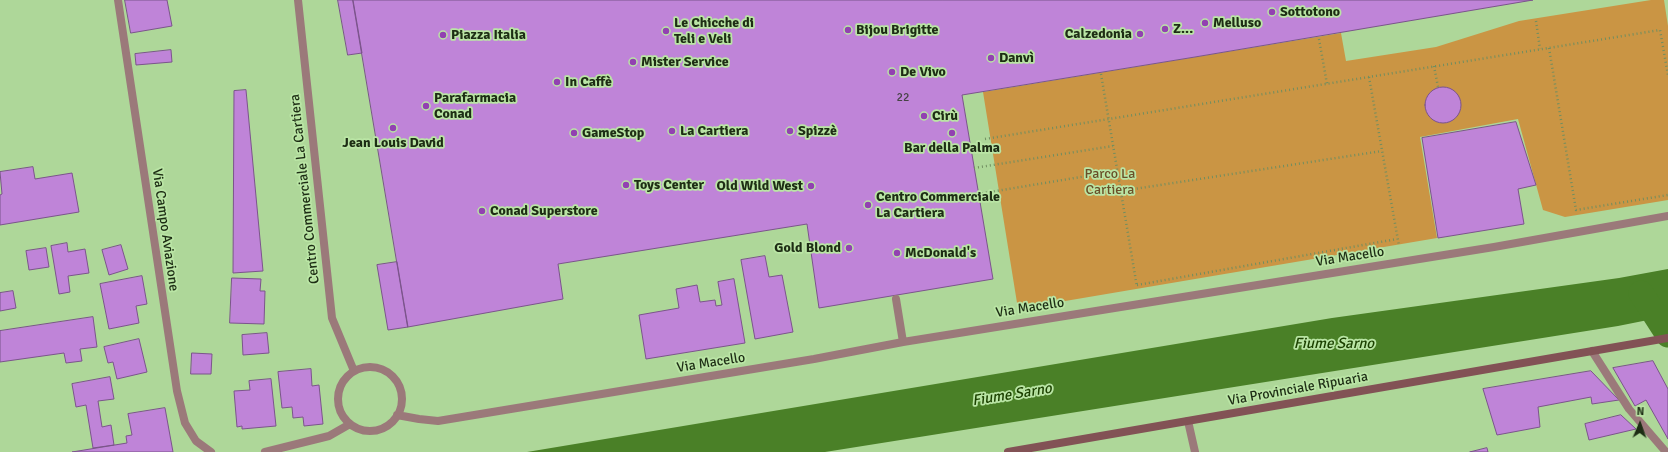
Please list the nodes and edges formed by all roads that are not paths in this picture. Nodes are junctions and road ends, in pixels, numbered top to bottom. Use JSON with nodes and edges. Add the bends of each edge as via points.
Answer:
{"nodes":[{"id":1,"x":118,"y":0,"type":"edge"},
{"id":2,"x":298,"y":0,"type":"edge"},
{"id":3,"x":1668,"y":216,"type":"edge"},
{"id":4,"x":896,"y":298,"type":"dead end"},
{"id":5,"x":1668,"y":338,"type":"edge"},
{"id":6,"x":903,"y":342,"type":"junction"},
{"id":7,"x":1592,"y":352,"type":"junction"},
{"id":8,"x":354,"y":371,"type":"junction"},
{"id":9,"x":397,"y":415,"type":"junction"},
{"id":10,"x":1188,"y":421,"type":"junction"},
{"id":11,"x":350,"y":424,"type":"junction"},
{"id":12,"x":1032,"y":450,"type":"edge"},
{"id":13,"x":211,"y":452,"type":"edge"},
{"id":14,"x":265,"y":452,"type":"edge"},
{"id":15,"x":1008,"y":452,"type":"edge"},
{"id":16,"x":1195,"y":452,"type":"edge"},
{"id":17,"x":1666,"y":452,"type":"edge"}],
"edges":[{"from":1,"to":13,"type":"street","name":"Via Campo Aviazione","via":[[177,391],[185,423],[196,441]]},
{"from":2,"to":8,"type":"street","name":"Centro Commerciale La Cartiera","via":[[332,318]]},
{"from":3,"to":6,"type":"street","name":"Via Macello","via":[[1403,262]]},
{"from":4,"to":6,"type":"street"},
{"from":5,"to":7,"type":"main road","name":"Via Provinciale Ripuaria"},
{"from":6,"to":9,"type":"street","name":"Via Macello","via":[[438,421]]},
{"from":7,"to":10,"type":"main road","name":"Via Provinciale Ripuaria"},
{"from":7,"to":17,"type":"street","via":[[1629,409]]},
{"from":8,"to":9,"type":"street","via":[[374,367],[392,376],[401,394],[401,405]]},
{"from":8,"to":11,"type":"street","via":[[346,377],[338,396],[343,416]]},
{"from":9,"to":11,"type":"street","via":[[390,424],[381,429],[370,431]]},
{"from":10,"to":12,"type":"main road","name":"Via Provinciale Ripuaria"},
{"from":10,"to":16,"type":"street"},
{"from":11,"to":14,"type":"street","via":[[329,436]]},
{"from":12,"to":15,"type":"main road","name":"Via Provinciale Ripuaria"}]}
